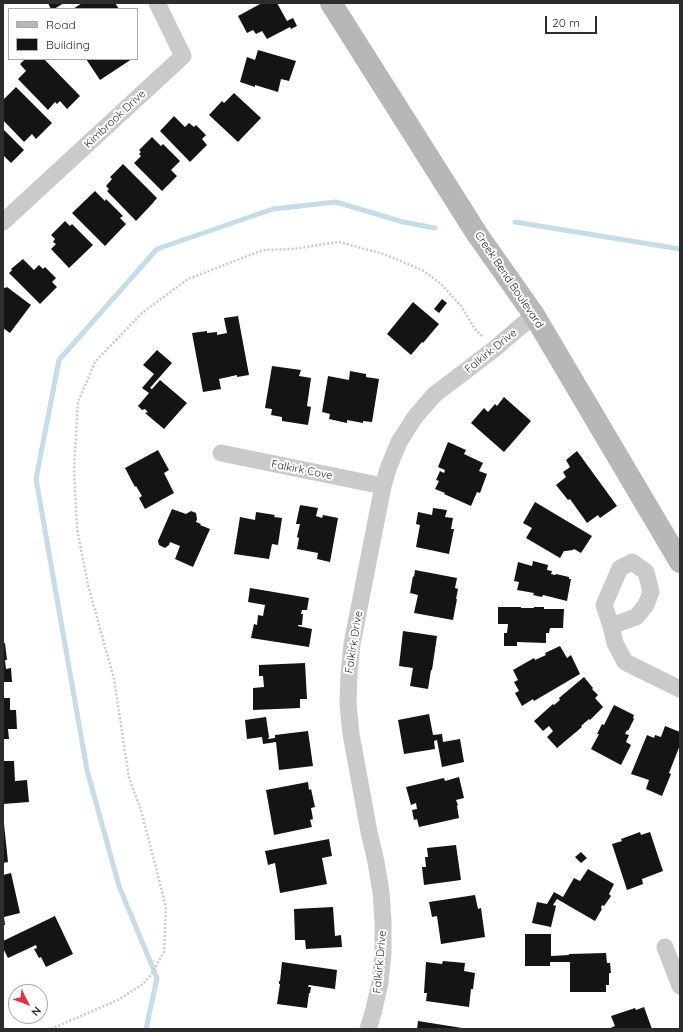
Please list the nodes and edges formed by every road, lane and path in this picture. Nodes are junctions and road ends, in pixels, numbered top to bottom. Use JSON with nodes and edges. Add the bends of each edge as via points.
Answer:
{"nodes":[{"id":1,"x":157,"y":3,"type":"edge"},
{"id":2,"x":331,"y":3,"type":"edge"},
{"id":3,"x":3,"y":222,"type":"edge"},
{"id":4,"x":534,"y":316,"type":"junction"},
{"id":5,"x":493,"y":350,"type":"junction"},
{"id":6,"x":221,"y":453,"type":"dead end"},
{"id":7,"x":383,"y":486,"type":"junction"},
{"id":8,"x":680,"y":562,"type":"edge"},
{"id":9,"x":612,"y":626,"type":"dead end"},
{"id":10,"x":680,"y":689,"type":"edge"},
{"id":11,"x":665,"y":947,"type":"dead end"},
{"id":12,"x":680,"y":986,"type":"edge"},
{"id":13,"x":51,"y":1029,"type":"edge"},
{"id":14,"x":368,"y":1029,"type":"edge"}],
"edges":[{"from":1,"to":3,"type":"street","name":"Kimbrook Drive","via":[[183,56]]},
{"from":2,"to":4,"type":"street","name":"Creek Bend Boulevard","via":[[477,234]]},
{"from":4,"to":5,"type":"street","name":"Falkirk Drive"},
{"from":4,"to":8,"type":"street","name":"Creek Bend Boulevard"},
{"from":5,"to":7,"type":"street","name":"Falkirk Drive","via":[[434,395],[415,417],[399,442]]},
{"from":5,"to":13,"type":"path","via":[[475,329],[461,306],[441,284],[424,271],[384,254],[339,242],[293,249],[263,250],[188,279],[142,313],[95,362],[78,402],[74,469],[77,529],[88,585],[114,679],[129,778],[141,810],[166,907],[164,952],[143,984],[118,1000]]},
{"from":6,"to":7,"type":"street","name":"Falkirk Cove"},
{"from":7,"to":14,"type":"street","name":"Falkirk Drive","via":[[352,644],[348,704],[350,734],[376,862],[383,922],[380,983]]},
{"from":9,"to":10,"type":"street","via":[[615,643],[625,662]]},
{"from":11,"to":12,"type":"street"}]}
